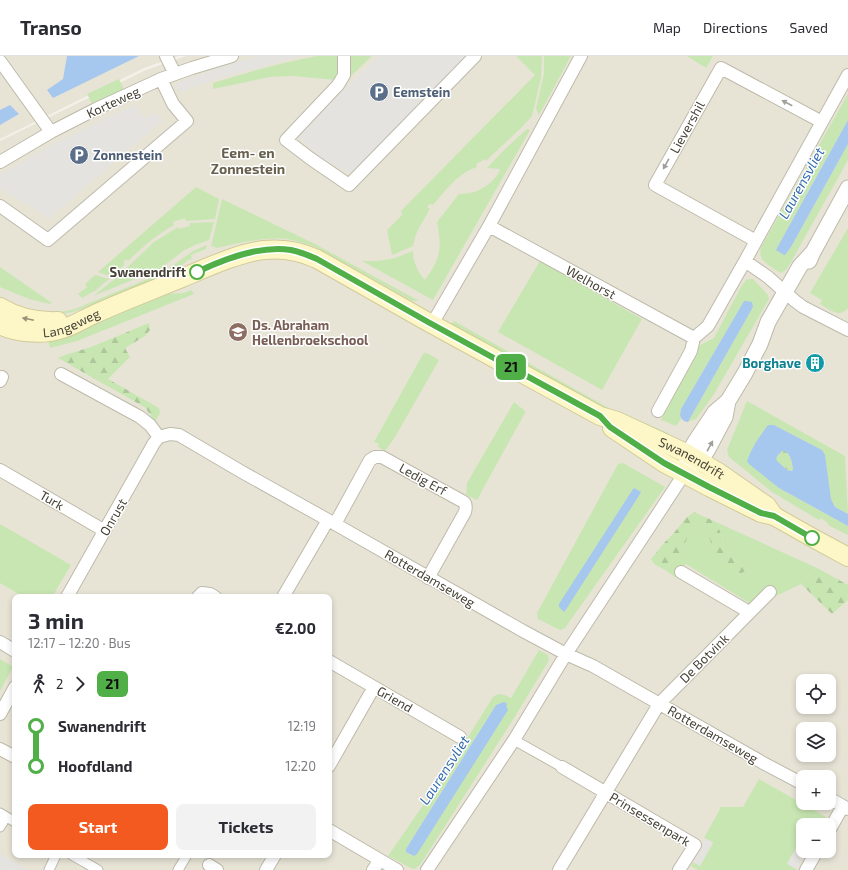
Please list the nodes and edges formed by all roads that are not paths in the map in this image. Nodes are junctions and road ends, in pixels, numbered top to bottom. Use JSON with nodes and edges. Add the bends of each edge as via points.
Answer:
{"nodes":[{"id":1,"x":166,"y":56,"type":"edge"},
{"id":2,"x":232,"y":56,"type":"edge"},
{"id":3,"x":344,"y":56,"type":"edge"},
{"id":4,"x":475,"y":56,"type":"edge"},
{"id":5,"x":581,"y":56,"type":"edge"},
{"id":6,"x":0,"y":61,"type":"edge"},
{"id":7,"x":175,"y":74,"type":"junction"},
{"id":8,"x":848,"y":75,"type":"edge"},
{"id":9,"x":161,"y":79,"type":"junction"},
{"id":10,"x":822,"y":122,"type":"junction"},
{"id":11,"x":51,"y":132,"type":"junction"},
{"id":12,"x":0,"y":162,"type":"edge"},
{"id":13,"x":848,"y":188,"type":"edge"},
{"id":14,"x":0,"y":206,"type":"edge"},
{"id":15,"x":489,"y":226,"type":"junction"},
{"id":16,"x":756,"y":241,"type":"junction"},
{"id":17,"x":745,"y":261,"type":"junction"},
{"id":18,"x":788,"y":295,"type":"junction"},
{"id":19,"x":0,"y":307,"type":"edge"},
{"id":20,"x":94,"y":314,"type":"junction"},
{"id":21,"x":432,"y":324,"type":"junction"},
{"id":22,"x":0,"y":325,"type":"edge"},
{"id":23,"x":848,"y":330,"type":"edge"},
{"id":24,"x":694,"y":338,"type":"junction"},
{"id":25,"x":61,"y":374,"type":"dead end"},
{"id":26,"x":658,"y":411,"type":"dead end"},
{"id":27,"x":600,"y":416,"type":"junction"},
{"id":28,"x":159,"y":437,"type":"junction"},
{"id":29,"x":694,"y":458,"type":"junction"},
{"id":30,"x":0,"y":470,"type":"edge"},
{"id":31,"x":684,"y":474,"type":"junction"},
{"id":32,"x":774,"y":516,"type":"junction"},
{"id":33,"x":331,"y":522,"type":"junction"},
{"id":34,"x":105,"y":531,"type":"junction"},
{"id":35,"x":848,"y":557,"type":"edge"},
{"id":36,"x":681,"y":572,"type":"dead end"},
{"id":37,"x":428,"y":578,"type":"junction"},
{"id":38,"x":770,"y":592,"type":"dead end"},
{"id":39,"x":68,"y":594,"type":"edge"},
{"id":40,"x":285,"y":594,"type":"edge"},
{"id":41,"x":750,"y":612,"type":"junction"},
{"id":42,"x":0,"y":642,"type":"edge"},
{"id":43,"x":12,"y":649,"type":"edge"},
{"id":44,"x":566,"y":654,"type":"junction"},
{"id":45,"x":332,"y":663,"type":"edge"},
{"id":46,"x":374,"y":687,"type":"junction"},
{"id":47,"x":12,"y":692,"type":"edge"},
{"id":48,"x":659,"y":704,"type":"junction"},
{"id":49,"x":0,"y":714,"type":"edge"},
{"id":50,"x":460,"y":737,"type":"dead end"},
{"id":51,"x":514,"y":740,"type":"junction"},
{"id":52,"x":0,"y":749,"type":"edge"},
{"id":53,"x":12,"y":755,"type":"edge"},
{"id":54,"x":332,"y":761,"type":"edge"},
{"id":55,"x":562,"y":767,"type":"joint"},
{"id":56,"x":796,"y":780,"type":"edge"},
{"id":57,"x":606,"y":793,"type":"junction"},
{"id":58,"x":836,"y":802,"type":"edge"},
{"id":59,"x":846,"y":807,"type":"edge"},
{"id":60,"x":3,"y":815,"type":"edge"},
{"id":61,"x":12,"y":820,"type":"edge"},
{"id":62,"x":836,"y":821,"type":"edge"},
{"id":63,"x":0,"y":827,"type":"edge"},
{"id":64,"x":332,"y":832,"type":"edge"},
{"id":65,"x":55,"y":858,"type":"edge"},
{"id":66,"x":77,"y":858,"type":"edge"},
{"id":67,"x":185,"y":858,"type":"edge"},
{"id":68,"x":273,"y":858,"type":"edge"},
{"id":69,"x":813,"y":858,"type":"edge"},
{"id":70,"x":376,"y":865,"type":"edge"},
{"id":71,"x":683,"y":869,"type":"edge"},
{"id":72,"x":49,"y":870,"type":"edge"},
{"id":73,"x":98,"y":870,"type":"edge"},
{"id":74,"x":178,"y":870,"type":"edge"},
{"id":75,"x":266,"y":870,"type":"edge"},
{"id":76,"x":397,"y":870,"type":"edge"},
{"id":77,"x":427,"y":870,"type":"edge"},
{"id":78,"x":559,"y":870,"type":"edge"},
{"id":79,"x":806,"y":870,"type":"edge"}],
"edges":[{"from":1,"to":7,"type":"street"},
{"from":2,"to":7,"type":"street","name":"Korteweg"},
{"from":3,"to":4,"type":"street","via":[[344,75],[338,85],[286,140],[349,185]]},
{"from":5,"to":15,"type":"street"},
{"from":6,"to":11,"type":"street"},
{"from":7,"to":9,"type":"street","name":"Korteweg"},
{"from":8,"to":10,"type":"street"},
{"from":9,"to":11,"type":"street","name":"Korteweg"},
{"from":9,"to":14,"type":"street","via":[[173,104],[187,121],[48,240]]},
{"from":10,"to":16,"type":"street"},
{"from":10,"to":16,"type":"street","name":"Lievershil","one_way":true,"via":[[721,68],[655,185]]},
{"from":11,"to":12,"type":"street","name":"Korteweg"},
{"from":13,"to":18,"type":"street","via":[[812,252],[806,269]]},
{"from":15,"to":21,"type":"street"},
{"from":15,"to":24,"type":"street","name":"Welhorst"},
{"from":16,"to":17,"type":"street"},
{"from":17,"to":18,"type":"street"},
{"from":17,"to":24,"type":"street","via":[[708,326]]},
{"from":18,"to":23,"type":"street","via":[[804,307]]},
{"from":18,"to":29,"type":"street","via":[[775,324],[760,344],[728,401],[725,417],[708,449]]},
{"from":20,"to":19,"type":"main road","name":"Langeweg","one_way":true,"via":[[66,321],[45,321],[21,317]]},
{"from":20,"to":21,"type":"main road","name":"Swanendrift","via":[[241,255],[272,249],[306,254]]},
{"from":20,"to":22,"type":"main road","name":"Langeweg","via":[[74,325],[52,332],[19,331]]},
{"from":21,"to":27,"type":"main road","name":"Swanendrift"},
{"from":24,"to":26,"type":"street","via":[[690,351]]},
{"from":25,"to":28,"type":"street","via":[[140,418]]},
{"from":27,"to":29,"type":"main road","name":"Swanendrift","via":[[617,421]]},
{"from":27,"to":31,"type":"main road","name":"Swanendrift","via":[[610,427]]},
{"from":28,"to":33,"type":"street","name":"Rotterdamseweg","via":[[179,435]]},
{"from":28,"to":34,"type":"street","name":"Onrust"},
{"from":29,"to":31,"type":"street"},
{"from":29,"to":32,"type":"main road","name":"Swanendrift","via":[[766,506]]},
{"from":30,"to":34,"type":"street","name":"Turk"},
{"from":31,"to":32,"type":"main road","name":"Swanendrift","via":[[761,513]]},
{"from":31,"to":44,"type":"street"},
{"from":32,"to":35,"type":"main road","name":"Swanendrift"},
{"from":33,"to":37,"type":"street","name":"Rotterdamseweg"},
{"from":33,"to":37,"type":"street","name":"Ledig Erf","via":[[375,456],[382,457],[464,502],[465,512]]},
{"from":33,"to":40,"type":"street"},
{"from":34,"to":39,"type":"street","name":"Onrust"},
{"from":36,"to":41,"type":"street"},
{"from":37,"to":44,"type":"street","name":"Rotterdamseweg"},
{"from":38,"to":41,"type":"street","name":"De Botvink"},
{"from":41,"to":48,"type":"street","name":"De Botvink"},
{"from":42,"to":43,"type":"street"},
{"from":44,"to":48,"type":"street","name":"Rotterdamseweg","via":[[594,666]]},
{"from":44,"to":51,"type":"street"},
{"from":45,"to":46,"type":"street","name":"Griend"},
{"from":46,"to":50,"type":"street","name":"Griend"},
{"from":46,"to":54,"type":"street"},
{"from":47,"to":49,"type":"street"},
{"from":48,"to":56,"type":"street","name":"Rotterdamseweg"},
{"from":48,"to":57,"type":"street","name":"Prinsessenpark"},
{"from":51,"to":55,"type":"street","name":"Prinsessenpark"},
{"from":51,"to":77,"type":"street"},
{"from":52,"to":53,"type":"street"},
{"from":55,"to":57,"type":"street","name":"Prinsessenpark"},
{"from":57,"to":71,"type":"street","name":"Prinsessenpark","via":[[695,844]]},
{"from":57,"to":78,"type":"street","name":"Prinsessenpark"},
{"from":58,"to":59,"type":"street"},
{"from":59,"to":62,"type":"street"},
{"from":60,"to":61,"type":"street"},
{"from":60,"to":63,"type":"street"},
{"from":64,"to":70,"type":"street"},
{"from":65,"to":72,"type":"street"},
{"from":66,"to":73,"type":"street"},
{"from":67,"to":74,"type":"street"},
{"from":68,"to":75,"type":"street"},
{"from":69,"to":79,"type":"street"},
{"from":70,"to":76,"type":"street"}]}
